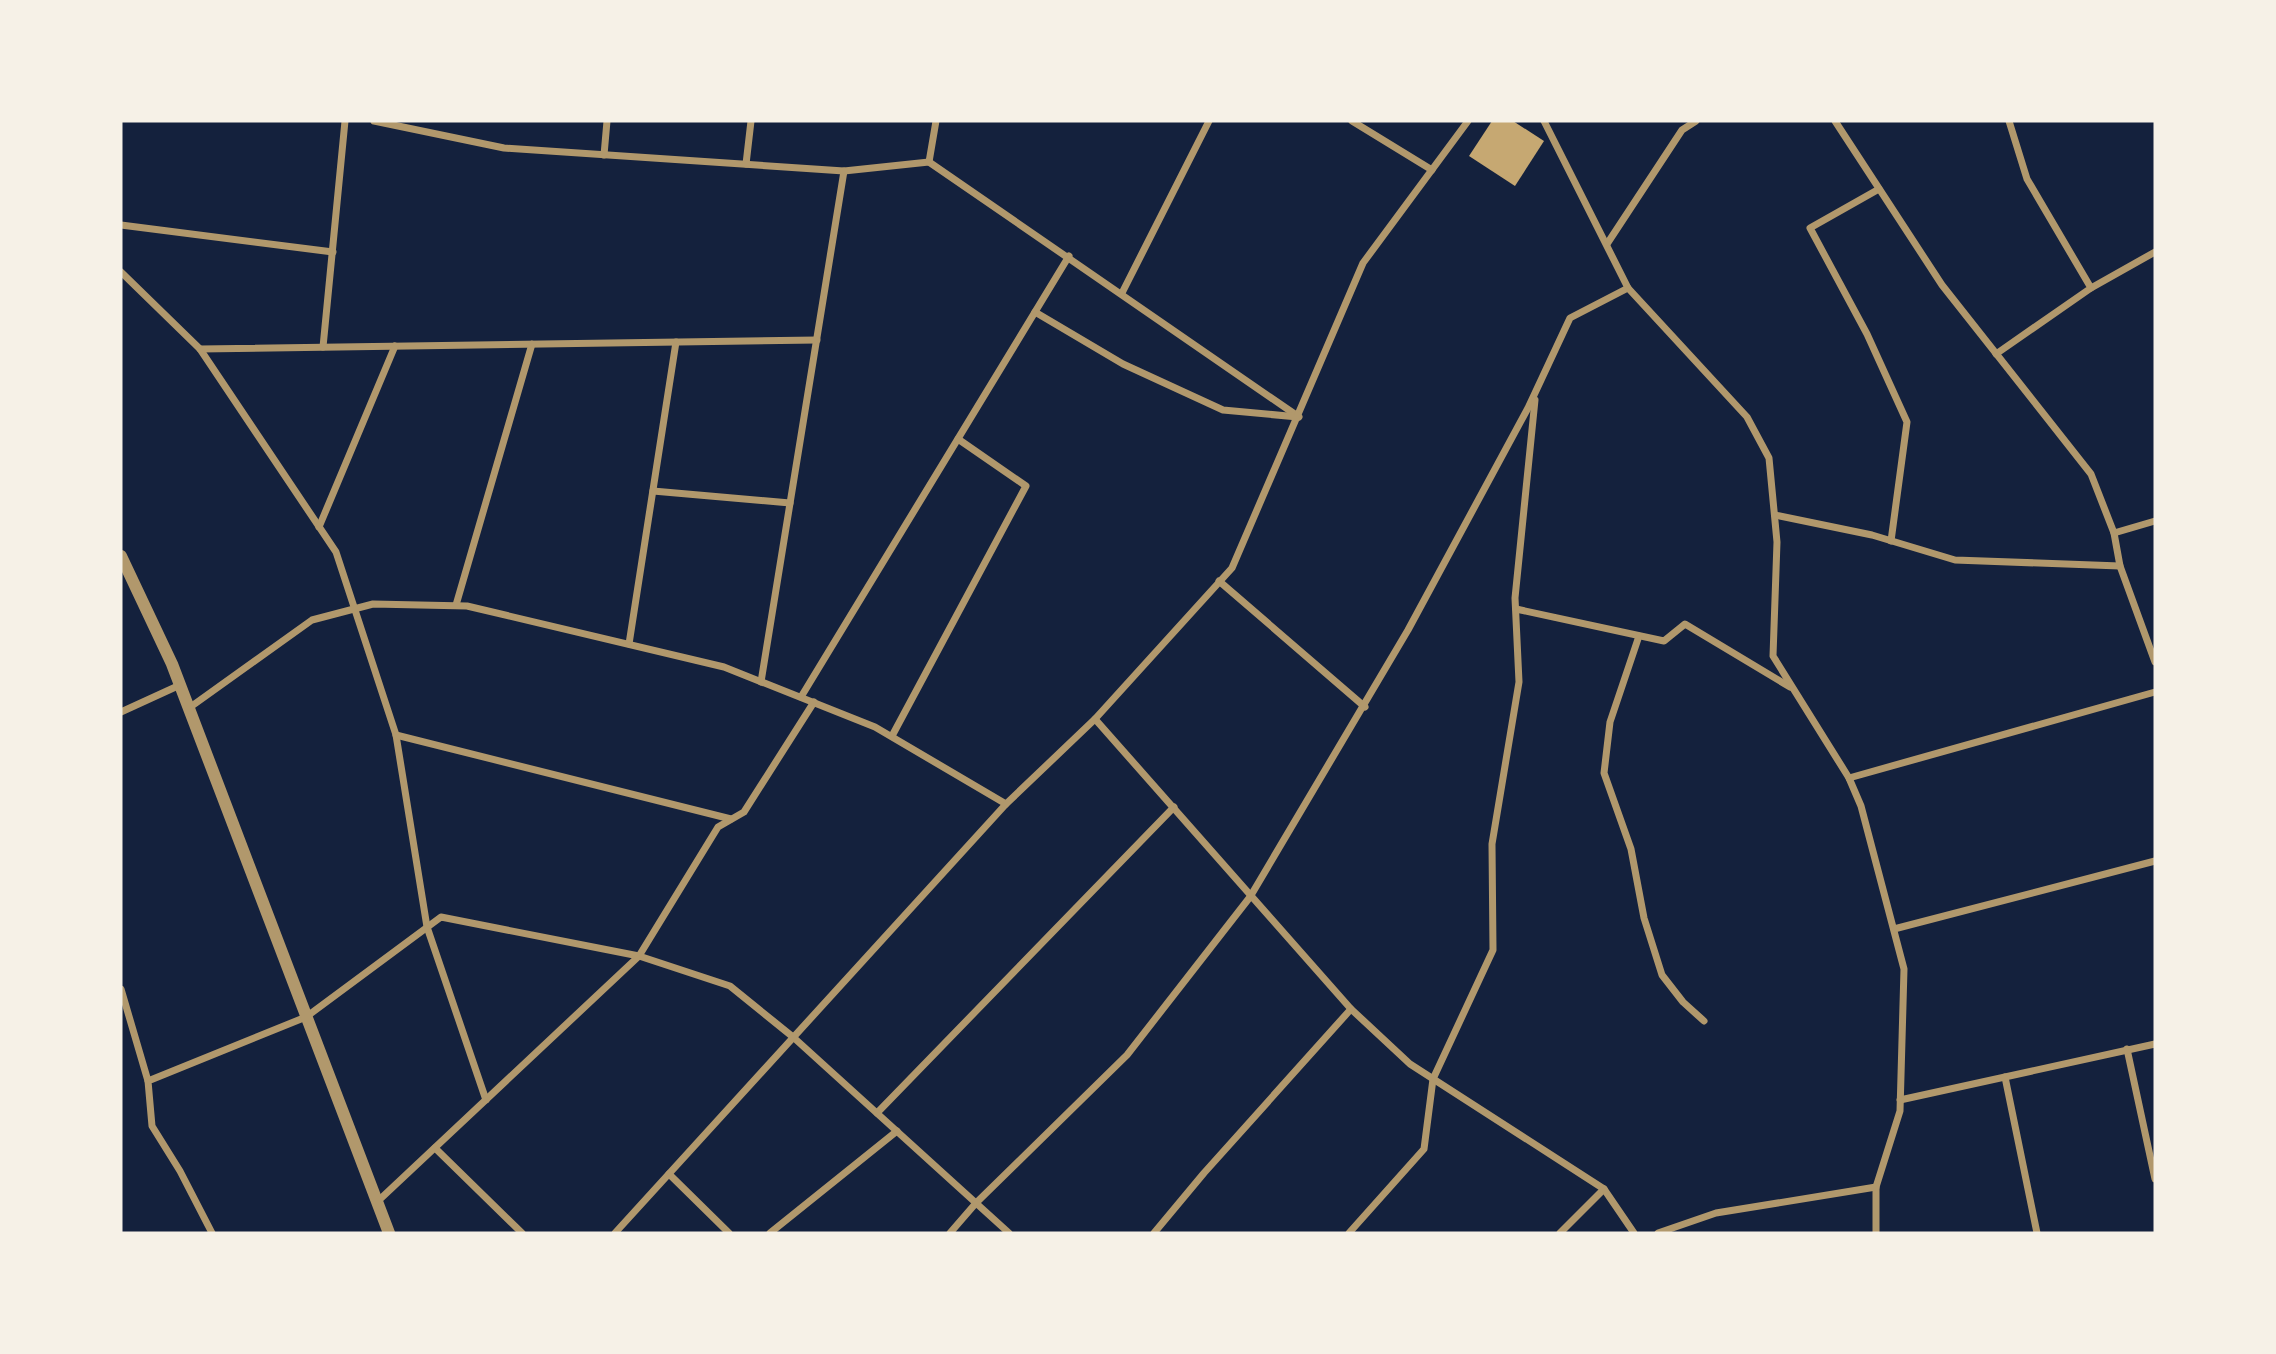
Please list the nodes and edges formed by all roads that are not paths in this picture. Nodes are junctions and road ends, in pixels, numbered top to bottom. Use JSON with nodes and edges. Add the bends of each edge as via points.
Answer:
{"nodes":[{"id":1,"x":345,"y":121,"type":"edge"},
{"id":2,"x":374,"y":121,"type":"edge"},
{"id":3,"x":607,"y":121,"type":"edge"},
{"id":4,"x":751,"y":121,"type":"edge"},
{"id":5,"x":936,"y":121,"type":"edge"},
{"id":6,"x":1209,"y":121,"type":"edge"},
{"id":7,"x":1352,"y":121,"type":"edge"},
{"id":8,"x":1468,"y":121,"type":"edge"},
{"id":9,"x":1545,"y":121,"type":"edge"},
{"id":10,"x":1696,"y":121,"type":"edge"},
{"id":11,"x":1835,"y":121,"type":"edge"},
{"id":12,"x":2010,"y":121,"type":"edge"},
{"id":13,"x":604,"y":155,"type":"junction"},
{"id":14,"x":929,"y":162,"type":"junction"},
{"id":15,"x":746,"y":164,"type":"junction"},
{"id":16,"x":1432,"y":170,"type":"junction"},
{"id":17,"x":844,"y":171,"type":"junction"},
{"id":18,"x":1879,"y":189,"type":"junction"},
{"id":19,"x":121,"y":225,"type":"edge"},
{"id":20,"x":1606,"y":244,"type":"junction"},
{"id":21,"x":332,"y":252,"type":"junction"},
{"id":22,"x":2155,"y":252,"type":"edge"},
{"id":23,"x":1069,"y":256,"type":"junction"},
{"id":24,"x":121,"y":272,"type":"edge"},
{"id":25,"x":1628,"y":288,"type":"junction"},
{"id":26,"x":2091,"y":288,"type":"junction"},
{"id":27,"x":1122,"y":293,"type":"junction"},
{"id":28,"x":1035,"y":312,"type":"junction"},
{"id":29,"x":817,"y":340,"type":"junction"},
{"id":30,"x":676,"y":342,"type":"junction"},
{"id":31,"x":532,"y":344,"type":"junction"},
{"id":32,"x":395,"y":346,"type":"junction"},
{"id":33,"x":323,"y":347,"type":"junction"},
{"id":34,"x":200,"y":349,"type":"junction"},
{"id":35,"x":1996,"y":354,"type":"junction"},
{"id":36,"x":1535,"y":393,"type":"junction"},
{"id":37,"x":1299,"y":417,"type":"junction"},
{"id":38,"x":958,"y":439,"type":"junction"},
{"id":39,"x":653,"y":491,"type":"junction"},
{"id":40,"x":790,"y":503,"type":"junction"},
{"id":41,"x":1775,"y":515,"type":"junction"},
{"id":42,"x":2155,"y":521,"type":"edge"},
{"id":43,"x":319,"y":527,"type":"junction"},
{"id":44,"x":2114,"y":533,"type":"junction"},
{"id":45,"x":1891,"y":541,"type":"junction"},
{"id":46,"x":121,"y":555,"type":"edge"},
{"id":47,"x":2120,"y":566,"type":"junction"},
{"id":48,"x":1219,"y":581,"type":"junction"},
{"id":49,"x":456,"y":605,"type":"junction"},
{"id":50,"x":354,"y":608,"type":"junction"},
{"id":51,"x":1516,"y":609,"type":"junction"},
{"id":52,"x":1639,"y":635,"type":"junction"},
{"id":53,"x":629,"y":644,"type":"junction"},
{"id":54,"x":2155,"y":662,"type":"edge"},
{"id":55,"x":761,"y":682,"type":"junction"},
{"id":56,"x":180,"y":685,"type":"junction"},
{"id":57,"x":1793,"y":688,"type":"junction"},
{"id":58,"x":2155,"y":692,"type":"edge"},
{"id":59,"x":801,"y":697,"type":"junction"},
{"id":60,"x":814,"y":702,"type":"junction"},
{"id":61,"x":1365,"y":707,"type":"junction"},
{"id":62,"x":189,"y":708,"type":"junction"},
{"id":63,"x":121,"y":712,"type":"edge"},
{"id":64,"x":1094,"y":719,"type":"junction"},
{"id":65,"x":396,"y":735,"type":"junction"},
{"id":66,"x":892,"y":736,"type":"junction"},
{"id":67,"x":1849,"y":778,"type":"junction"},
{"id":68,"x":1006,"y":804,"type":"junction"},
{"id":69,"x":1174,"y":807,"type":"junction"},
{"id":70,"x":731,"y":819,"type":"junction"},
{"id":71,"x":2155,"y":861,"type":"edge"},
{"id":72,"x":1250,"y":897,"type":"junction"},
{"id":73,"x":427,"y":927,"type":"junction"},
{"id":74,"x":1894,"y":929,"type":"junction"},
{"id":75,"x":639,"y":956,"type":"junction"},
{"id":76,"x":121,"y":989,"type":"edge"},
{"id":77,"x":1350,"y":1009,"type":"junction"},
{"id":78,"x":306,"y":1017,"type":"junction"},
{"id":79,"x":1704,"y":1020,"type":"dead end"},
{"id":80,"x":793,"y":1037,"type":"junction"},
{"id":81,"x":2155,"y":1044,"type":"edge"},
{"id":82,"x":2127,"y":1049,"type":"junction"},
{"id":83,"x":2005,"y":1077,"type":"junction"},
{"id":84,"x":1433,"y":1079,"type":"junction"},
{"id":85,"x":148,"y":1081,"type":"junction"},
{"id":86,"x":486,"y":1100,"type":"junction"},
{"id":87,"x":1900,"y":1100,"type":"junction"},
{"id":88,"x":877,"y":1113,"type":"junction"},
{"id":89,"x":897,"y":1131,"type":"junction"},
{"id":90,"x":435,"y":1148,"type":"junction"},
{"id":91,"x":669,"y":1174,"type":"junction"},
{"id":92,"x":2155,"y":1179,"type":"edge"},
{"id":93,"x":1876,"y":1187,"type":"junction"},
{"id":94,"x":1604,"y":1189,"type":"junction"},
{"id":95,"x":377,"y":1202,"type":"junction"},
{"id":96,"x":976,"y":1203,"type":"junction"},
{"id":97,"x":212,"y":1233,"type":"edge"},
{"id":98,"x":389,"y":1233,"type":"edge"},
{"id":99,"x":522,"y":1233,"type":"edge"},
{"id":100,"x":615,"y":1233,"type":"edge"},
{"id":101,"x":729,"y":1233,"type":"edge"},
{"id":102,"x":770,"y":1233,"type":"edge"},
{"id":103,"x":950,"y":1233,"type":"edge"},
{"id":104,"x":1009,"y":1233,"type":"edge"},
{"id":105,"x":1154,"y":1233,"type":"edge"},
{"id":106,"x":1349,"y":1233,"type":"edge"},
{"id":107,"x":1560,"y":1233,"type":"edge"},
{"id":108,"x":1634,"y":1233,"type":"edge"},
{"id":109,"x":1658,"y":1233,"type":"edge"},
{"id":110,"x":1876,"y":1233,"type":"edge"},
{"id":111,"x":2037,"y":1233,"type":"edge"}],
"edges":[{"from":1,"to":21,"type":"street"},
{"from":2,"to":13,"type":"street","via":[[504,149]]},
{"from":3,"to":13,"type":"street"},
{"from":4,"to":15,"type":"street"},
{"from":5,"to":14,"type":"street"},
{"from":6,"to":27,"type":"street"},
{"from":7,"to":16,"type":"street"},
{"from":8,"to":16,"type":"street"},
{"from":9,"to":20,"type":"street"},
{"from":10,"to":20,"type":"street","via":[[1682,130]]},
{"from":11,"to":18,"type":"street"},
{"from":12,"to":26,"type":"street","via":[[2027,179]]},
{"from":13,"to":15,"type":"street"},
{"from":14,"to":17,"type":"street"},
{"from":14,"to":23,"type":"street"},
{"from":15,"to":17,"type":"street"},
{"from":16,"to":37,"type":"street","via":[[1363,263]]},
{"from":17,"to":29,"type":"street"},
{"from":18,"to":35,"type":"street","via":[[1941,285]]},
{"from":18,"to":45,"type":"street","via":[[1810,228],[1867,334],[1907,422]]},
{"from":19,"to":21,"type":"street"},
{"from":20,"to":25,"type":"street"},
{"from":21,"to":33,"type":"street"},
{"from":22,"to":26,"type":"street"},
{"from":23,"to":27,"type":"street"},
{"from":23,"to":28,"type":"street"},
{"from":24,"to":34,"type":"street"},
{"from":25,"to":36,"type":"street","via":[[1570,318]]},
{"from":25,"to":41,"type":"street","via":[[1747,417],[1769,457]]},
{"from":26,"to":35,"type":"street"},
{"from":27,"to":37,"type":"street"},
{"from":28,"to":37,"type":"street","via":[[1123,364],[1223,410]]},
{"from":28,"to":38,"type":"street"},
{"from":29,"to":30,"type":"street"},
{"from":29,"to":40,"type":"street"},
{"from":30,"to":31,"type":"street"},
{"from":30,"to":39,"type":"street"},
{"from":31,"to":32,"type":"street"},
{"from":31,"to":49,"type":"street"},
{"from":32,"to":33,"type":"street"},
{"from":32,"to":43,"type":"street"},
{"from":33,"to":34,"type":"street"},
{"from":34,"to":43,"type":"street"},
{"from":35,"to":44,"type":"street","via":[[2091,474]]},
{"from":36,"to":51,"type":"street"},
{"from":36,"to":61,"type":"street"},
{"from":37,"to":48,"type":"street","via":[[1232,568]]},
{"from":38,"to":59,"type":"street"},
{"from":38,"to":66,"type":"street","via":[[1026,486]]},
{"from":39,"to":40,"type":"street"},
{"from":39,"to":53,"type":"street"},
{"from":40,"to":55,"type":"street"},
{"from":41,"to":45,"type":"street"},
{"from":41,"to":57,"type":"street","via":[[1773,656]]},
{"from":42,"to":44,"type":"street"},
{"from":43,"to":50,"type":"street","via":[[336,552]]},
{"from":44,"to":47,"type":"street"},
{"from":45,"to":47,"type":"street","via":[[1955,560]]},
{"from":46,"to":56,"type":"street"},
{"from":47,"to":54,"type":"street"},
{"from":48,"to":61,"type":"street"},
{"from":48,"to":64,"type":"street"},
{"from":49,"to":50,"type":"street"},
{"from":49,"to":53,"type":"street"},
{"from":50,"to":62,"type":"street","via":[[312,620]]},
{"from":50,"to":65,"type":"street"},
{"from":51,"to":52,"type":"street"},
{"from":51,"to":84,"type":"street","via":[[1519,682],[1492,844],[1493,950]]},
{"from":52,"to":57,"type":"street","via":[[1664,641],[1685,624]]},
{"from":52,"to":79,"type":"street","via":[[1611,722],[1604,773],[1630,849],[1662,975]]},
{"from":53,"to":55,"type":"street","via":[[724,667]]},
{"from":55,"to":59,"type":"street"},
{"from":56,"to":62,"type":"street"},
{"from":56,"to":63,"type":"street"},
{"from":57,"to":67,"type":"street"},
{"from":58,"to":67,"type":"street"},
{"from":59,"to":60,"type":"street"},
{"from":60,"to":66,"type":"street"},
{"from":60,"to":70,"type":"street","via":[[744,812]]},
{"from":61,"to":72,"type":"street"},
{"from":62,"to":78,"type":"street"},
{"from":64,"to":68,"type":"street"},
{"from":64,"to":69,"type":"street"},
{"from":65,"to":70,"type":"street"},
{"from":65,"to":73,"type":"street"},
{"from":66,"to":68,"type":"street"},
{"from":67,"to":74,"type":"street","via":[[1861,806]]},
{"from":68,"to":80,"type":"street"},
{"from":69,"to":72,"type":"street"},
{"from":69,"to":88,"type":"street"},
{"from":70,"to":75,"type":"street","via":[[718,827]]},
{"from":71,"to":74,"type":"street"},
{"from":72,"to":77,"type":"street"},
{"from":72,"to":96,"type":"street","via":[[1127,1055]]},
{"from":73,"to":75,"type":"street","via":[[440,917]]},
{"from":73,"to":78,"type":"street"},
{"from":73,"to":86,"type":"street"},
{"from":74,"to":87,"type":"street","via":[[1904,969]]},
{"from":75,"to":80,"type":"street","via":[[730,986]]},
{"from":75,"to":86,"type":"street"},
{"from":76,"to":85,"type":"street"},
{"from":77,"to":84,"type":"street"},
{"from":77,"to":105,"type":"street"},
{"from":78,"to":85,"type":"street"},
{"from":78,"to":95,"type":"street"},
{"from":80,"to":88,"type":"street"},
{"from":80,"to":91,"type":"street"},
{"from":81,"to":82,"type":"street"},
{"from":82,"to":83,"type":"street"},
{"from":82,"to":92,"type":"street"},
{"from":83,"to":87,"type":"street"},
{"from":83,"to":111,"type":"street"},
{"from":84,"to":94,"type":"street"},
{"from":84,"to":106,"type":"street","via":[[1424,1149]]},
{"from":85,"to":97,"type":"street","via":[[152,1126]]},
{"from":86,"to":90,"type":"street"},
{"from":87,"to":93,"type":"street"},
{"from":88,"to":89,"type":"street"},
{"from":89,"to":96,"type":"street"},
{"from":89,"to":102,"type":"street"},
{"from":90,"to":95,"type":"street"},
{"from":90,"to":99,"type":"street"},
{"from":91,"to":100,"type":"street"},
{"from":91,"to":101,"type":"street"},
{"from":93,"to":109,"type":"street","via":[[1716,1213]]},
{"from":93,"to":110,"type":"street"},
{"from":94,"to":107,"type":"street"},
{"from":94,"to":108,"type":"street"},
{"from":95,"to":98,"type":"street"},
{"from":96,"to":103,"type":"street"},
{"from":96,"to":104,"type":"street"}]}
